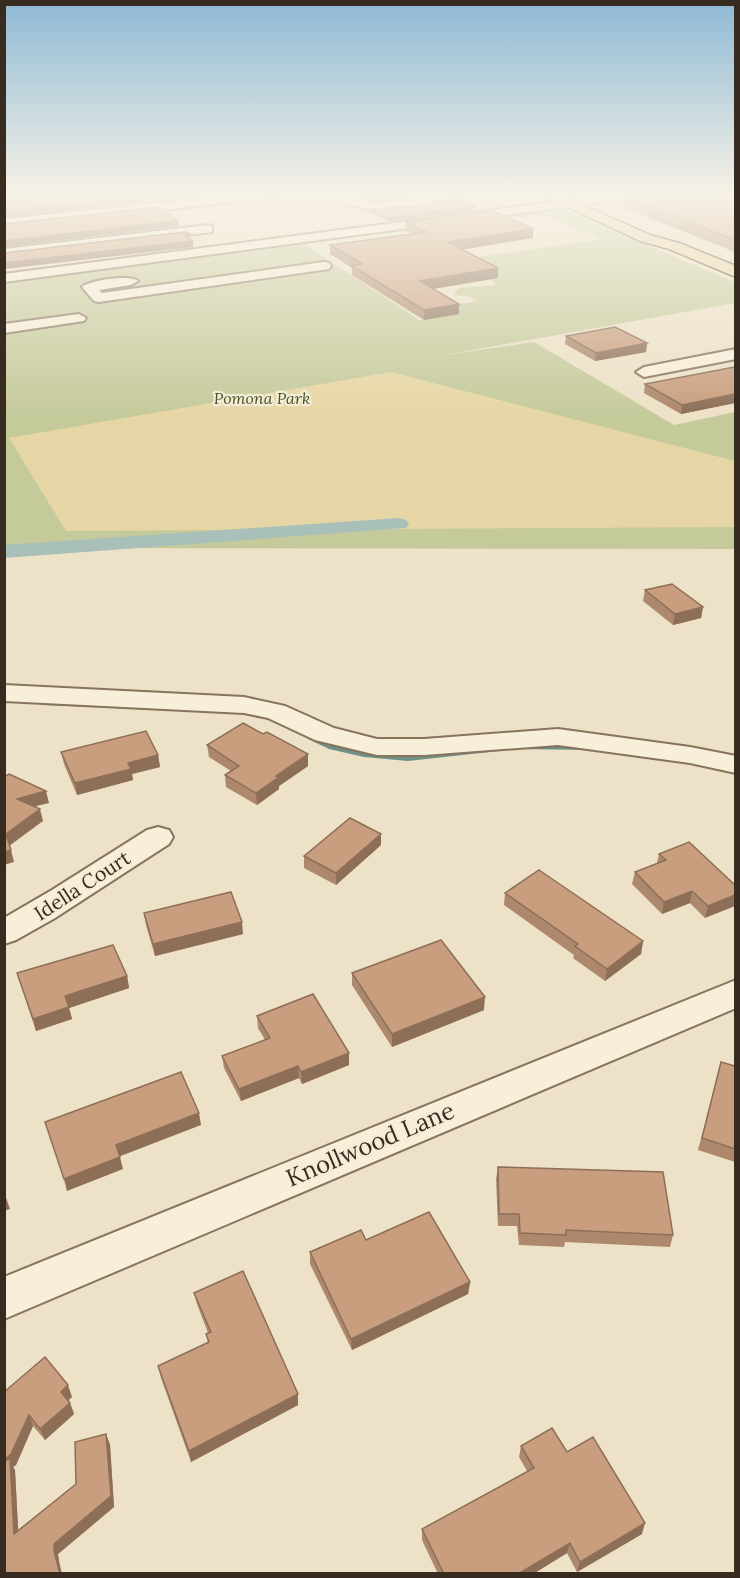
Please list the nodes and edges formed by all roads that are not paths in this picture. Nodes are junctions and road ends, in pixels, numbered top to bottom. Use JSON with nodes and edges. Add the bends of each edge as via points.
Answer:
{"nodes":[{"id":1,"x":88,"y":268,"type":"edge"},
{"id":2,"x":240,"y":268,"type":"edge"},
{"id":3,"x":306,"y":268,"type":"edge"},
{"id":4,"x":30,"y":274,"type":"junction"},
{"id":5,"x":205,"y":277,"type":"junction"},
{"id":6,"x":4,"y":278,"type":"edge"},
{"id":7,"x":42,"y":288,"type":"dead end"},
{"id":8,"x":79,"y":318,"type":"dead end"},
{"id":9,"x":4,"y":329,"type":"edge"},
{"id":10,"x":735,"y":354,"type":"edge"},
{"id":11,"x":644,"y":372,"type":"dead end"},
{"id":12,"x":4,"y":693,"type":"edge"},
{"id":13,"x":735,"y":765,"type":"edge"},
{"id":14,"x":158,"y":837,"type":"dead end"},
{"id":15,"x":4,"y":932,"type":"edge"},
{"id":16,"x":735,"y":993,"type":"edge"},
{"id":17,"x":4,"y":1298,"type":"edge"}],
"edges":[{"from":1,"to":4,"type":"street"},
{"from":2,"to":5,"type":"street"},
{"from":3,"to":5,"type":"street"},
{"from":4,"to":6,"type":"street"},
{"from":4,"to":7,"type":"street"},
{"from":5,"to":5,"type":"street","via":[[89,287],[99,298]]},
{"from":8,"to":9,"type":"street"},
{"from":10,"to":11,"type":"street"},
{"from":12,"to":13,"type":"street","via":[[244,705],[276,712],[325,734],[377,747],[558,737],[690,754]]},
{"from":14,"to":15,"type":"street","name":"Idella Court","via":[[37,916]]},
{"from":16,"to":17,"type":"street","name":"Knollwood Lane"}]}
